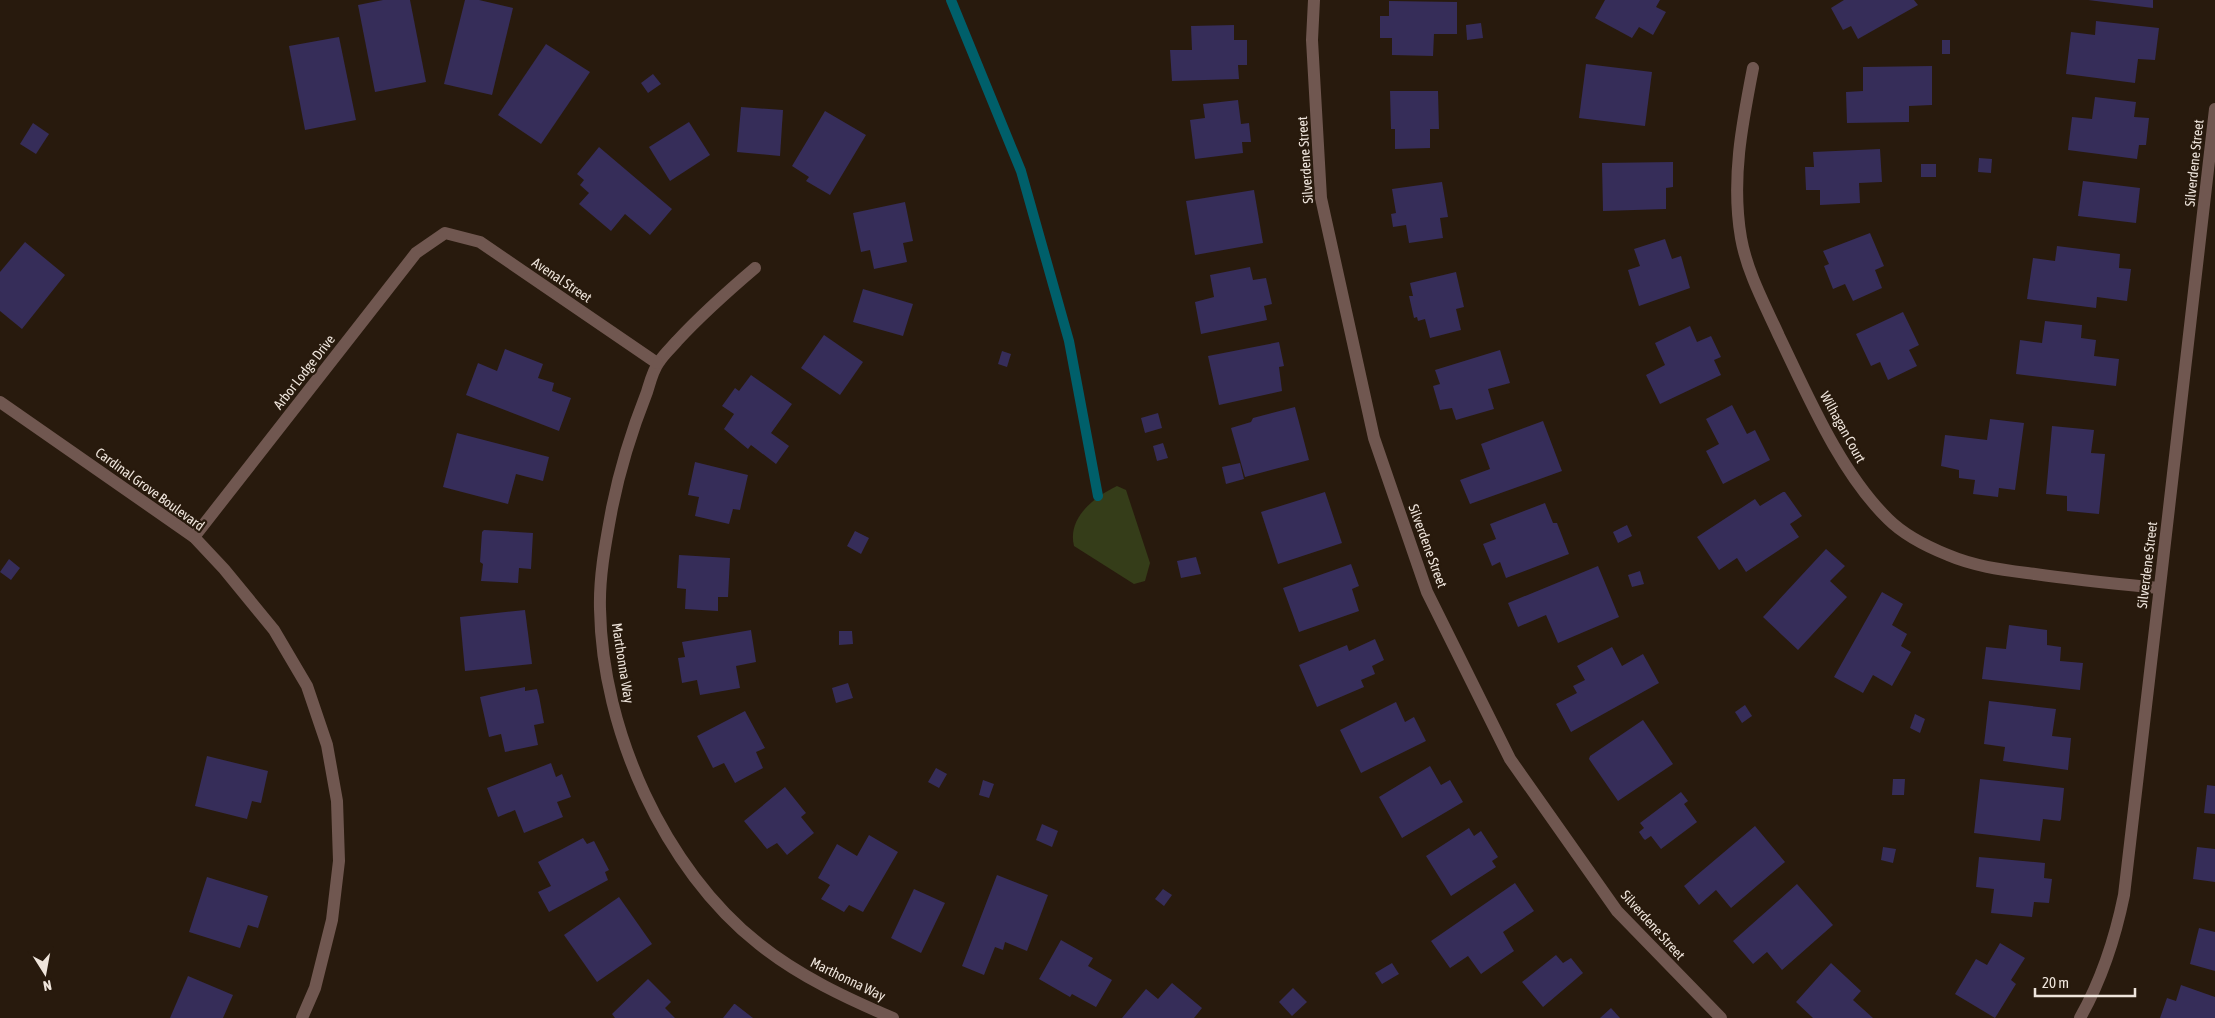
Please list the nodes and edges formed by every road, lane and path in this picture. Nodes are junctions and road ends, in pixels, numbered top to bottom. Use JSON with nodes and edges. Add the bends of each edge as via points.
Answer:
{"nodes":[{"id":1,"x":1314,"y":0,"type":"edge"},
{"id":2,"x":1752,"y":68,"type":"dead end"},
{"id":3,"x":2215,"y":109,"type":"edge"},
{"id":4,"x":445,"y":233,"type":"joint"},
{"id":5,"x":755,"y":268,"type":"dead end"},
{"id":6,"x":658,"y":363,"type":"junction"},
{"id":7,"x":0,"y":402,"type":"edge"},
{"id":8,"x":194,"y":537,"type":"junction"},
{"id":9,"x":2159,"y":588,"type":"junction"},
{"id":10,"x":302,"y":1018,"type":"edge"},
{"id":11,"x":893,"y":1018,"type":"edge"},
{"id":12,"x":1721,"y":1018,"type":"edge"},
{"id":13,"x":2080,"y":1018,"type":"edge"}],
"edges":[{"from":1,"to":12,"type":"street","name":"Silverdene Street","via":[[1312,40],[1321,198],[1374,438],[1427,592],[1510,759],[1618,911]]},
{"from":2,"to":9,"type":"street","name":"Wilhagan Court","via":[[1739,137],[1737,198],[1741,239],[1748,266],[1795,369],[1844,464],[1865,494],[1889,520],[1918,540],[1947,555],[1980,566]]},
{"from":3,"to":9,"type":"street","name":"Silverdene Street"},
{"from":4,"to":6,"type":"street","name":"Avenal Street","via":[[480,242]]},
{"from":4,"to":8,"type":"street","name":"Arbor Lodge Drive","via":[[416,253]]},
{"from":5,"to":6,"type":"street","name":"Marthonna Way","via":[[703,313]]},
{"from":6,"to":11,"type":"street","name":"Marthonna Way","via":[[618,480],[605,548],[600,609],[607,677],[622,738],[643,792],[675,849],[717,904],[758,944],[802,974],[854,1002]]},
{"from":7,"to":8,"type":"street","name":"Cardinal Grove Boulevard"},
{"from":8,"to":10,"type":"street","name":"Cardinal Grove Boulevard","via":[[274,630],[307,686],[327,745],[337,801],[339,861],[332,920],[315,988]]},
{"from":9,"to":13,"type":"street","name":"Silverdene Street","via":[[2124,895],[2098,986]]}]}
